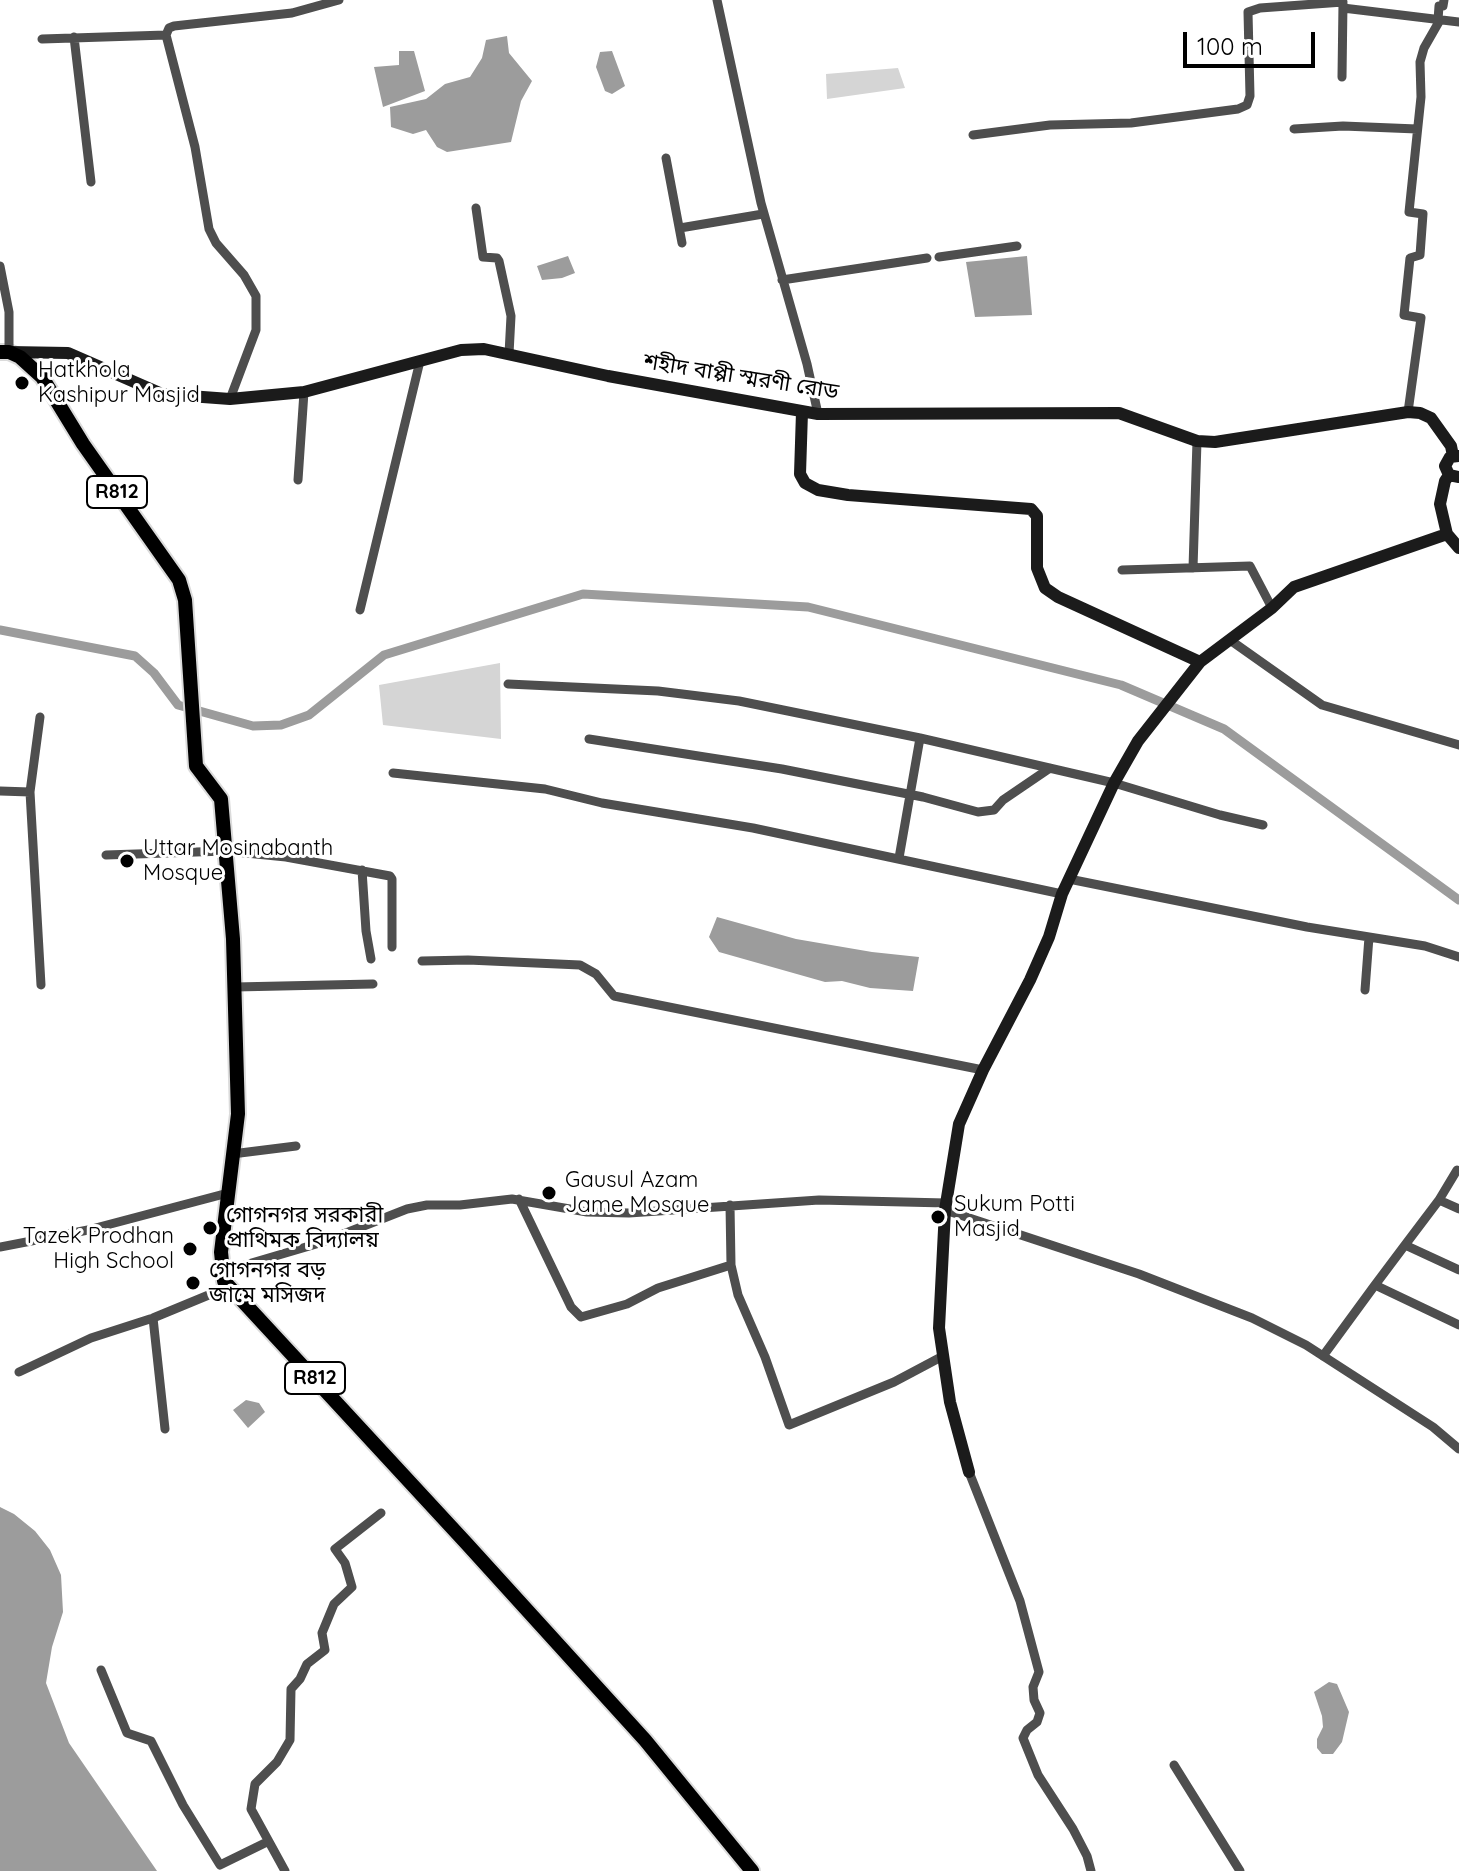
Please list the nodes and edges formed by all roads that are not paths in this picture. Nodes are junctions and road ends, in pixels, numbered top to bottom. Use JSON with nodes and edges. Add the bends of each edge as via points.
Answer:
{"nodes":[{"id":1,"x":339,"y":0,"type":"edge"},
{"id":2,"x":717,"y":0,"type":"edge"},
{"id":3,"x":1444,"y":0,"type":"edge"},
{"id":4,"x":1343,"y":3,"type":"edge"},
{"id":5,"x":1439,"y":20,"type":"junction"},
{"id":6,"x":1459,"y":22,"type":"edge"},
{"id":7,"x":166,"y":35,"type":"junction"},
{"id":8,"x":74,"y":37,"type":"junction"},
{"id":9,"x":42,"y":39,"type":"dead end"},
{"id":10,"x":1342,"y":77,"type":"dead end"},
{"id":11,"x":1294,"y":129,"type":"dead end"},
{"id":12,"x":1417,"y":129,"type":"junction"},
{"id":13,"x":973,"y":135,"type":"dead end"},
{"id":14,"x":666,"y":158,"type":"dead end"},
{"id":15,"x":91,"y":182,"type":"dead end"},
{"id":16,"x":476,"y":208,"type":"dead end"},
{"id":17,"x":763,"y":214,"type":"junction"},
{"id":18,"x":680,"y":228,"type":"junction"},
{"id":19,"x":682,"y":243,"type":"dead end"},
{"id":20,"x":1017,"y":246,"type":"dead end"},
{"id":21,"x":939,"y":257,"type":"dead end"},
{"id":22,"x":927,"y":258,"type":"dead end"},
{"id":23,"x":0,"y":266,"type":"edge"},
{"id":24,"x":782,"y":280,"type":"junction"},
{"id":25,"x":5,"y":352,"type":"edge"},
{"id":26,"x":509,"y":354,"type":"junction"},
{"id":27,"x":420,"y":361,"type":"junction"},
{"id":28,"x":304,"y":392,"type":"junction"},
{"id":29,"x":230,"y":399,"type":"junction"},
{"id":30,"x":802,"y":412,"type":"junction"},
{"id":31,"x":1408,"y":412,"type":"junction"},
{"id":32,"x":818,"y":414,"type":"junction"},
{"id":33,"x":1197,"y":441,"type":"junction"},
{"id":34,"x":1456,"y":456,"type":"edge"},
{"id":35,"x":1454,"y":476,"type":"edge"},
{"id":36,"x":298,"y":480,"type":"dead end"},
{"id":37,"x":1447,"y":534,"type":"junction"},
{"id":38,"x":1459,"y":548,"type":"edge"},
{"id":39,"x":1193,"y":568,"type":"junction"},
{"id":40,"x":1122,"y":570,"type":"dead end"},
{"id":41,"x":1272,"y":608,"type":"junction"},
{"id":42,"x":360,"y":610,"type":"dead end"},
{"id":43,"x":1230,"y":640,"type":"junction"},
{"id":44,"x":1200,"y":662,"type":"junction"},
{"id":45,"x":508,"y":684,"type":"dead end"},
{"id":46,"x":40,"y":717,"type":"dead end"},
{"id":47,"x":920,"y":738,"type":"junction"},
{"id":48,"x":589,"y":739,"type":"dead end"},
{"id":49,"x":1459,"y":745,"type":"edge"},
{"id":50,"x":1050,"y":768,"type":"junction"},
{"id":51,"x":393,"y":773,"type":"dead end"},
{"id":52,"x":1114,"y":783,"type":"junction"},
{"id":53,"x":0,"y":791,"type":"edge"},
{"id":54,"x":30,"y":792,"type":"junction"},
{"id":55,"x":909,"y":794,"type":"junction"},
{"id":56,"x":1263,"y":825,"type":"dead end"},
{"id":57,"x":226,"y":851,"type":"junction"},
{"id":58,"x":106,"y":855,"type":"dead end"},
{"id":59,"x":899,"y":858,"type":"junction"},
{"id":60,"x":362,"y":870,"type":"junction"},
{"id":61,"x":1069,"y":879,"type":"junction"},
{"id":62,"x":1062,"y":894,"type":"junction"},
{"id":63,"x":1369,"y":937,"type":"junction"},
{"id":64,"x":392,"y":947,"type":"dead end"},
{"id":65,"x":1459,"y":957,"type":"edge"},
{"id":66,"x":371,"y":959,"type":"dead end"},
{"id":67,"x":422,"y":961,"type":"dead end"},
{"id":68,"x":373,"y":984,"type":"dead end"},
{"id":69,"x":41,"y":985,"type":"dead end"},
{"id":70,"x":235,"y":987,"type":"junction"},
{"id":71,"x":1365,"y":990,"type":"dead end"},
{"id":72,"x":983,"y":1070,"type":"junction"},
{"id":73,"x":296,"y":1146,"type":"dead end"},
{"id":74,"x":232,"y":1154,"type":"junction"},
{"id":75,"x":1457,"y":1170,"type":"edge"},
{"id":76,"x":228,"y":1193,"type":"junction"},
{"id":77,"x":519,"y":1199,"type":"junction"},
{"id":78,"x":1439,"y":1200,"type":"junction"},
{"id":79,"x":730,"y":1205,"type":"junction"},
{"id":80,"x":945,"y":1206,"type":"junction"},
{"id":81,"x":1459,"y":1209,"type":"edge"},
{"id":82,"x":1405,"y":1245,"type":"junction"},
{"id":83,"x":0,"y":1247,"type":"edge"},
{"id":84,"x":731,"y":1265,"type":"junction"},
{"id":85,"x":1459,"y":1270,"type":"edge"},
{"id":86,"x":221,"y":1272,"type":"junction"},
{"id":87,"x":1375,"y":1285,"type":"junction"},
{"id":88,"x":228,"y":1287,"type":"junction"},
{"id":89,"x":153,"y":1318,"type":"junction"},
{"id":90,"x":1459,"y":1325,"type":"edge"},
{"id":91,"x":943,"y":1356,"type":"junction"},
{"id":92,"x":1323,"y":1356,"type":"junction"},
{"id":93,"x":19,"y":1372,"type":"dead end"},
{"id":94,"x":165,"y":1429,"type":"dead end"},
{"id":95,"x":1459,"y":1449,"type":"edge"},
{"id":96,"x":969,"y":1472,"type":"joint"},
{"id":97,"x":381,"y":1513,"type":"dead end"},
{"id":98,"x":101,"y":1670,"type":"dead end"},
{"id":99,"x":1174,"y":1765,"type":"dead end"},
{"id":100,"x":267,"y":1842,"type":"junction"},
{"id":101,"x":285,"y":1871,"type":"edge"},
{"id":102,"x":752,"y":1871,"type":"edge"},
{"id":103,"x":1091,"y":1871,"type":"edge"},
{"id":104,"x":1240,"y":1871,"type":"edge"}],
"edges":[{"from":1,"to":7,"type":"street","via":[[292,13],[174,26]]},
{"from":2,"to":17,"type":"street"},
{"from":3,"to":5,"type":"street"},
{"from":4,"to":5,"type":"street"},
{"from":4,"to":10,"type":"street"},
{"from":4,"to":13,"type":"street","via":[[1248,12],[1250,96],[1238,109]]},
{"from":5,"to":6,"type":"street"},
{"from":5,"to":12,"type":"street","via":[[1420,62]]},
{"from":7,"to":8,"type":"street"},
{"from":7,"to":29,"type":"street","via":[[195,147],[209,229],[256,296],[256,330]]},
{"from":8,"to":9,"type":"street"},
{"from":8,"to":15,"type":"street"},
{"from":11,"to":12,"type":"street"},
{"from":12,"to":31,"type":"street","via":[[1409,212],[1423,214],[1420,255],[1410,258],[1404,315],[1421,318]]},
{"from":14,"to":18,"type":"street"},
{"from":16,"to":26,"type":"street","via":[[482,254],[499,259],[512,325]]},
{"from":17,"to":18,"type":"street"},
{"from":17,"to":24,"type":"street"},
{"from":18,"to":19,"type":"street"},
{"from":20,"to":21,"type":"street"},
{"from":22,"to":24,"type":"street"},
{"from":23,"to":25,"type":"street","via":[[9,312]]},
{"from":24,"to":32,"type":"street"},
{"from":25,"to":29,"type":"street","name":"শহীদ বাপ্পী স্মরণী রোড","via":[[68,353],[162,394]]},
{"from":25,"to":57,"type":"main road","number":"R812","via":[[29,363],[42,377],[179,580],[185,600],[196,766],[221,799]]},
{"from":26,"to":27,"type":"street","name":"শহীদ বাপ্পী স্মরণী রোড","via":[[461,350]]},
{"from":26,"to":30,"type":"street","name":"শহীদ বাপ্পী স্মরণী রোড"},
{"from":27,"to":28,"type":"street","name":"শহীদ বাপ্পী স্মরণী রোড"},
{"from":27,"to":42,"type":"street"},
{"from":28,"to":29,"type":"street","name":"শহীদ বাপ্পী স্মরণী রোড"},
{"from":28,"to":36,"type":"street"},
{"from":30,"to":32,"type":"street","name":"শহীদ বাপ্পী স্মরণী রোড"},
{"from":30,"to":44,"type":"street","via":[[800,474],[805,483],[848,495],[1031,509],[1037,516],[1037,568],[1045,588]]},
{"from":31,"to":33,"type":"street","name":"শহীদ বাপ্পী স্মরণী রোড"},
{"from":31,"to":34,"type":"street","via":[[1431,418]]},
{"from":32,"to":33,"type":"street","name":"শহীদ বাপ্পী স্মরণী রোড","via":[[1119,413]]},
{"from":33,"to":39,"type":"street"},
{"from":34,"to":35,"type":"street","via":[[1446,462]]},
{"from":35,"to":37,"type":"street","via":[[1445,481],[1440,504]]},
{"from":37,"to":38,"type":"street"},
{"from":37,"to":41,"type":"street","via":[[1294,587]]},
{"from":39,"to":40,"type":"street"},
{"from":39,"to":41,"type":"street","via":[[1250,566]]},
{"from":41,"to":43,"type":"street"},
{"from":43,"to":44,"type":"street"},
{"from":43,"to":49,"type":"street","via":[[1322,705]]},
{"from":44,"to":52,"type":"street","via":[[1138,741]]},
{"from":45,"to":47,"type":"street","via":[[658,691],[739,701]]},
{"from":46,"to":54,"type":"street"},
{"from":47,"to":50,"type":"street"},
{"from":47,"to":55,"type":"street"},
{"from":48,"to":55,"type":"street"},
{"from":50,"to":52,"type":"street"},
{"from":50,"to":55,"type":"street","via":[[994,810],[978,812]]},
{"from":51,"to":59,"type":"street","via":[[545,789]]},
{"from":52,"to":56,"type":"street"},
{"from":52,"to":61,"type":"street"},
{"from":53,"to":54,"type":"street"},
{"from":54,"to":69,"type":"street"},
{"from":55,"to":59,"type":"street"},
{"from":57,"to":58,"type":"street"},
{"from":57,"to":60,"type":"street"},
{"from":57,"to":70,"type":"main road","number":"R812"},
{"from":59,"to":62,"type":"street"},
{"from":60,"to":64,"type":"street","via":[[392,879]]},
{"from":60,"to":66,"type":"street"},
{"from":61,"to":62,"type":"street"},
{"from":61,"to":63,"type":"street"},
{"from":62,"to":72,"type":"street","via":[[1030,980]]},
{"from":63,"to":65,"type":"street"},
{"from":63,"to":71,"type":"street"},
{"from":67,"to":72,"type":"street","via":[[580,965],[596,974],[614,996]]},
{"from":68,"to":70,"type":"street"},
{"from":70,"to":74,"type":"main road","number":"R812","via":[[238,1114]]},
{"from":72,"to":80,"type":"street","via":[[959,1124]]},
{"from":73,"to":74,"type":"street"},
{"from":74,"to":76,"type":"main road","number":"R812"},
{"from":75,"to":78,"type":"street"},
{"from":76,"to":83,"type":"street"},
{"from":76,"to":86,"type":"main road","number":"R812"},
{"from":77,"to":79,"type":"street","via":[[587,1212]]},
{"from":77,"to":84,"type":"street","via":[[571,1307],[581,1317]]},
{"from":77,"to":86,"type":"street","via":[[407,1209],[323,1242]]},
{"from":78,"to":81,"type":"street"},
{"from":78,"to":82,"type":"street"},
{"from":79,"to":80,"type":"street","via":[[819,1200]]},
{"from":79,"to":84,"type":"street"},
{"from":80,"to":91,"type":"street","via":[[939,1328]]},
{"from":80,"to":92,"type":"street","via":[[1252,1318]]},
{"from":82,"to":85,"type":"street"},
{"from":82,"to":87,"type":"street"},
{"from":84,"to":91,"type":"street","via":[[789,1425]]},
{"from":86,"to":88,"type":"main road","number":"R812"},
{"from":87,"to":90,"type":"street"},
{"from":87,"to":92,"type":"street"},
{"from":88,"to":89,"type":"street"},
{"from":88,"to":102,"type":"main road","number":"R812","via":[[614,1706]]},
{"from":89,"to":93,"type":"street","via":[[91,1338]]},
{"from":89,"to":94,"type":"street"},
{"from":91,"to":96,"type":"street"},
{"from":92,"to":95,"type":"street"},
{"from":96,"to":103,"type":"street","via":[[1020,1601],[1039,1672],[1033,1687],[1040,1713],[1023,1738]]},
{"from":97,"to":100,"type":"street","via":[[335,1549],[352,1587],[334,1604],[322,1633],[325,1650],[307,1664],[291,1689],[290,1740],[255,1784],[251,1809]]},
{"from":98,"to":100,"type":"street","via":[[127,1733],[151,1741],[220,1865]]},
{"from":99,"to":104,"type":"street"},
{"from":100,"to":101,"type":"street"}]}
